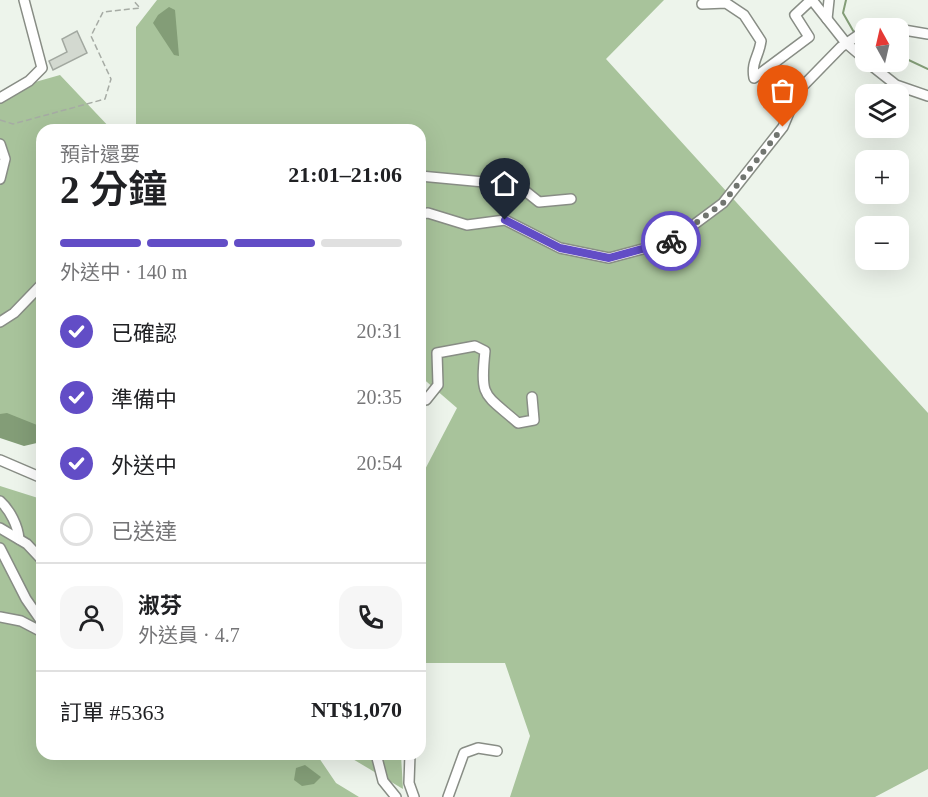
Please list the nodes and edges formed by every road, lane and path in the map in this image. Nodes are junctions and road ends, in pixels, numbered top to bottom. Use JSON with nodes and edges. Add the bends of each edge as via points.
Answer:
{"nodes":[{"id":1,"x":24,"y":0,"type":"edge"},
{"id":2,"x":133,"y":0,"type":"edge"},
{"id":3,"x":811,"y":0,"type":"edge"},
{"id":4,"x":829,"y":0,"type":"edge"},
{"id":5,"x":702,"y":4,"type":"dead end"},
{"id":6,"x":827,"y":19,"type":"junction"},
{"id":7,"x":909,"y":31,"type":"edge"},
{"id":8,"x":928,"y":34,"type":"edge"},
{"id":9,"x":855,"y":37,"type":"edge"},
{"id":10,"x":849,"y":41,"type":"junction"},
{"id":11,"x":855,"y":48,"type":"edge"},
{"id":12,"x":880,"y":72,"type":"edge"},
{"id":13,"x":928,"y":96,"type":"edge"},
{"id":14,"x":0,"y":98,"type":"edge"},
{"id":15,"x":0,"y":120,"type":"edge"},
{"id":16,"x":0,"y":144,"type":"edge"},
{"id":17,"x":426,"y":177,"type":"edge"},
{"id":18,"x":0,"y":179,"type":"edge"},
{"id":19,"x":571,"y":199,"type":"dead end"},
{"id":20,"x":426,"y":213,"type":"edge"},
{"id":21,"x":36,"y":290,"type":"edge"},
{"id":22,"x":0,"y":322,"type":"edge"},
{"id":23,"x":532,"y":397,"type":"dead end"},
{"id":24,"x":426,"y":400,"type":"edge"},
{"id":25,"x":0,"y":460,"type":"edge"},
{"id":26,"x":36,"y":475,"type":"edge"},
{"id":27,"x":0,"y":501,"type":"edge"},
{"id":28,"x":0,"y":528,"type":"edge"},
{"id":29,"x":19,"y":539,"type":"junction"},
{"id":30,"x":0,"y":548,"type":"edge"},
{"id":31,"x":36,"y":554,"type":"edge"},
{"id":32,"x":36,"y":613,"type":"edge"},
{"id":33,"x":0,"y":617,"type":"edge"},
{"id":34,"x":36,"y":629,"type":"edge"},
{"id":35,"x":497,"y":751,"type":"dead end"},
{"id":36,"x":378,"y":760,"type":"edge"},
{"id":37,"x":410,"y":760,"type":"edge"},
{"id":38,"x":396,"y":797,"type":"edge"},
{"id":39,"x":414,"y":797,"type":"edge"},
{"id":40,"x":448,"y":797,"type":"edge"}],
"edges":[{"from":1,"to":14,"type":"street","via":[[42,68],[30,81]]},
{"from":2,"to":15,"type":"path","via":[[140,8],[103,12],[91,36],[111,79],[105,99],[13,124]]},
{"from":3,"to":5,"type":"street","via":[[795,15],[809,37],[754,78],[752,67],[761,41],[744,15],[726,3]]},
{"from":3,"to":6,"type":"street"},
{"from":4,"to":6,"type":"street"},
{"from":6,"to":10,"type":"street"},
{"from":7,"to":8,"type":"street"},
{"from":9,"to":10,"type":"street"},
{"from":10,"to":11,"type":"street"},
{"from":10,"to":20,"type":"street","via":[[798,90],[783,127],[723,203],[672,241],[609,258],[560,248],[505,220],[467,225]]},
{"from":12,"to":13,"type":"street","via":[[896,85]]},
{"from":16,"to":18,"type":"street","via":[[5,159]]},
{"from":17,"to":19,"type":"street","via":[[484,182],[496,177],[539,202]]},
{"from":21,"to":22,"type":"street"},
{"from":23,"to":24,"type":"street","via":[[534,420],[518,423],[486,395],[482,382],[485,351],[475,346],[437,353],[438,385]]},
{"from":25,"to":26,"type":"street"},
{"from":27,"to":29,"type":"street","via":[[18,530]]},
{"from":28,"to":29,"type":"street"},
{"from":29,"to":31,"type":"street"},
{"from":30,"to":32,"type":"street"},
{"from":33,"to":34,"type":"street"},
{"from":35,"to":40,"type":"street","via":[[478,748],[464,753]]},
{"from":36,"to":38,"type":"street","via":[[383,781]]},
{"from":37,"to":39,"type":"street","via":[[409,783]]}]}
